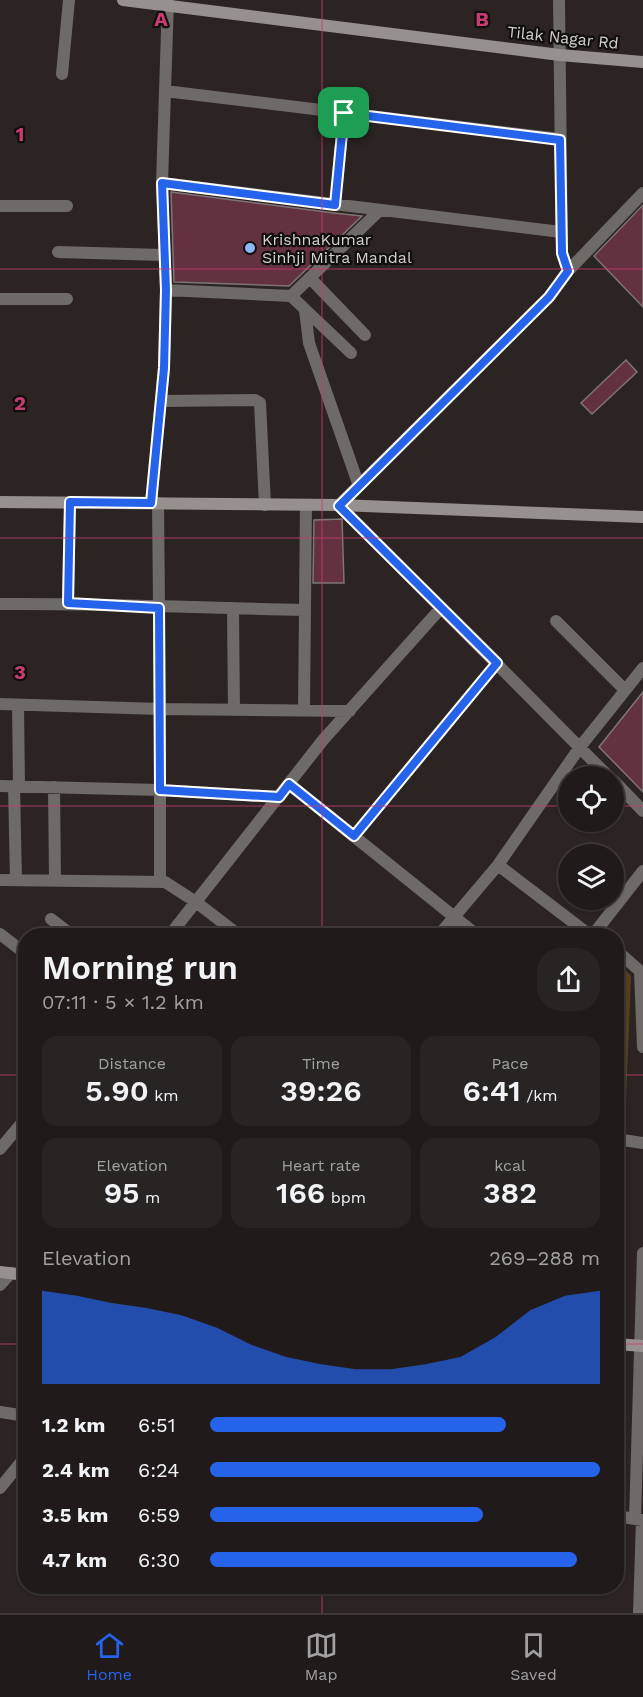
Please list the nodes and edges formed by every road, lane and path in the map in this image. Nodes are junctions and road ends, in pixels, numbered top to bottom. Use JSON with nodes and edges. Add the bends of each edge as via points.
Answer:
{"nodes":[{"id":1,"x":69,"y":0,"type":"edge"},
{"id":2,"x":123,"y":0,"type":"edge"},
{"id":3,"x":559,"y":0,"type":"edge"},
{"id":4,"x":168,"y":3,"type":"edge"},
{"id":5,"x":560,"y":55,"type":"junction"},
{"id":6,"x":643,"y":62,"type":"edge"},
{"id":7,"x":62,"y":74,"type":"dead end"},
{"id":8,"x":165,"y":92,"type":"junction"},
{"id":9,"x":344,"y":113,"type":"junction"},
{"id":10,"x":560,"y":140,"type":"junction"},
{"id":11,"x":162,"y":183,"type":"junction"},
{"id":12,"x":643,"y":193,"type":"edge"},
{"id":13,"x":335,"y":205,"type":"junction"},
{"id":14,"x":0,"y":206,"type":"edge"},
{"id":15,"x":67,"y":206,"type":"dead end"},
{"id":16,"x":380,"y":210,"type":"junction"},
{"id":17,"x":561,"y":232,"type":"junction"},
{"id":18,"x":58,"y":252,"type":"dead end"},
{"id":19,"x":163,"y":255,"type":"junction"},
{"id":20,"x":568,"y":271,"type":"junction"},
{"id":21,"x":310,"y":278,"type":"junction"},
{"id":22,"x":166,"y":290,"type":"junction"},
{"id":23,"x":291,"y":296,"type":"junction"},
{"id":24,"x":0,"y":299,"type":"edge"},
{"id":25,"x":68,"y":299,"type":"dead end"},
{"id":26,"x":305,"y":310,"type":"junction"},
{"id":27,"x":366,"y":335,"type":"dead end"},
{"id":28,"x":351,"y":353,"type":"dead end"},
{"id":29,"x":161,"y":401,"type":"junction"},
{"id":30,"x":359,"y":486,"type":"junction"},
{"id":31,"x":0,"y":502,"type":"edge"},
{"id":32,"x":70,"y":502,"type":"junction"},
{"id":33,"x":154,"y":503,"type":"junction"},
{"id":34,"x":265,"y":505,"type":"junction"},
{"id":35,"x":306,"y":505,"type":"junction"},
{"id":36,"x":339,"y":506,"type":"junction"},
{"id":37,"x":643,"y":517,"type":"edge"},
{"id":38,"x":68,"y":603,"type":"junction"},
{"id":39,"x":0,"y":604,"type":"edge"},
{"id":40,"x":159,"y":608,"type":"junction"},
{"id":41,"x":441,"y":608,"type":"junction"},
{"id":42,"x":233,"y":609,"type":"junction"},
{"id":43,"x":305,"y":610,"type":"junction"},
{"id":44,"x":556,"y":621,"type":"dead end"},
{"id":45,"x":497,"y":663,"type":"junction"},
{"id":46,"x":643,"y":668,"type":"edge"},
{"id":47,"x":625,"y":690,"type":"junction"},
{"id":48,"x":0,"y":704,"type":"edge"},
{"id":49,"x":18,"y":705,"type":"junction"},
{"id":50,"x":160,"y":709,"type":"junction"},
{"id":51,"x":234,"y":710,"type":"junction"},
{"id":52,"x":304,"y":710,"type":"junction"},
{"id":53,"x":350,"y":711,"type":"junction"},
{"id":54,"x":580,"y":747,"type":"junction"},
{"id":55,"x":598,"y":766,"type":"edge"},
{"id":56,"x":289,"y":784,"type":"junction"},
{"id":57,"x":0,"y":786,"type":"edge"},
{"id":58,"x":17,"y":786,"type":"junction"},
{"id":59,"x":54,"y":787,"type":"junction"},
{"id":60,"x":160,"y":790,"type":"junction"},
{"id":61,"x":624,"y":791,"type":"edge"},
{"id":62,"x":279,"y":797,"type":"junction"},
{"id":63,"x":643,"y":811,"type":"edge"},
{"id":64,"x":354,"y":836,"type":"junction"},
{"id":65,"x":498,"y":865,"type":"junction"},
{"id":66,"x":643,"y":871,"type":"edge"},
{"id":67,"x":0,"y":880,"type":"edge"},
{"id":68,"x":16,"y":880,"type":"junction"},
{"id":69,"x":55,"y":881,"type":"junction"},
{"id":70,"x":160,"y":882,"type":"junction"},
{"id":71,"x":196,"y":902,"type":"junction"},
{"id":72,"x":455,"y":916,"type":"junction"},
{"id":73,"x":51,"y":919,"type":"dead end"},
{"id":74,"x":63,"y":928,"type":"edge"},
{"id":75,"x":175,"y":928,"type":"edge"},
{"id":76,"x":230,"y":928,"type":"edge"},
{"id":77,"x":445,"y":928,"type":"edge"},
{"id":78,"x":469,"y":928,"type":"edge"},
{"id":79,"x":585,"y":928,"type":"edge"},
{"id":80,"x":600,"y":928,"type":"edge"},
{"id":81,"x":0,"y":934,"type":"edge"},
{"id":82,"x":18,"y":948,"type":"edge"},
{"id":83,"x":624,"y":957,"type":"edge"},
{"id":84,"x":642,"y":978,"type":"edge"},
{"id":85,"x":643,"y":1047,"type":"edge"},
{"id":86,"x":18,"y":1128,"type":"edge"},
{"id":87,"x":624,"y":1140,"type":"edge"},
{"id":88,"x":643,"y":1143,"type":"edge"},
{"id":89,"x":0,"y":1149,"type":"edge"},
{"id":90,"x":643,"y":1253,"type":"edge"},
{"id":91,"x":5,"y":1273,"type":"edge"},
{"id":92,"x":0,"y":1285,"type":"edge"},
{"id":93,"x":624,"y":1345,"type":"edge"},
{"id":94,"x":641,"y":1346,"type":"edge"},
{"id":95,"x":0,"y":1413,"type":"edge"},
{"id":96,"x":18,"y":1415,"type":"edge"},
{"id":97,"x":18,"y":1465,"type":"edge"},
{"id":98,"x":0,"y":1488,"type":"edge"},
{"id":99,"x":624,"y":1517,"type":"edge"},
{"id":100,"x":640,"y":1520,"type":"edge"},
{"id":101,"x":639,"y":1613,"type":"edge"}],
"edges":[{"from":1,"to":7,"type":"street"},
{"from":2,"to":4,"type":"main road","name":"Tilak Nagar Rd"},
{"from":3,"to":5,"type":"street"},
{"from":4,"to":5,"type":"main road","name":"Tilak Nagar Rd"},
{"from":4,"to":8,"type":"street"},
{"from":5,"to":6,"type":"main road","name":"Tilak Nagar Rd"},
{"from":5,"to":10,"type":"street"},
{"from":8,"to":9,"type":"street"},
{"from":8,"to":11,"type":"street"},
{"from":9,"to":10,"type":"street"},
{"from":9,"to":13,"type":"street"},
{"from":10,"to":17,"type":"street"},
{"from":11,"to":13,"type":"street"},
{"from":11,"to":19,"type":"street"},
{"from":12,"to":20,"type":"street"},
{"from":13,"to":16,"type":"street"},
{"from":14,"to":15,"type":"street"},
{"from":16,"to":17,"type":"street"},
{"from":16,"to":21,"type":"street"},
{"from":17,"to":20,"type":"street"},
{"from":18,"to":19,"type":"street"},
{"from":19,"to":22,"type":"street"},
{"from":20,"to":30,"type":"street","via":[[549,297]]},
{"from":21,"to":23,"type":"street"},
{"from":21,"to":27,"type":"street"},
{"from":22,"to":23,"type":"street"},
{"from":22,"to":29,"type":"street"},
{"from":23,"to":26,"type":"street"},
{"from":24,"to":25,"type":"street"},
{"from":26,"to":28,"type":"street"},
{"from":26,"to":30,"type":"street","via":[[309,343]]},
{"from":29,"to":33,"type":"street"},
{"from":29,"to":34,"type":"street","via":[[260,403]]},
{"from":30,"to":36,"type":"street"},
{"from":31,"to":32,"type":"main road"},
{"from":32,"to":33,"type":"main road"},
{"from":32,"to":38,"type":"street"},
{"from":33,"to":34,"type":"main road"},
{"from":33,"to":40,"type":"street"},
{"from":34,"to":35,"type":"main road"},
{"from":35,"to":36,"type":"main road"},
{"from":35,"to":43,"type":"street"},
{"from":36,"to":37,"type":"main road"},
{"from":36,"to":41,"type":"street"},
{"from":38,"to":39,"type":"street"},
{"from":38,"to":40,"type":"street"},
{"from":40,"to":42,"type":"street"},
{"from":40,"to":50,"type":"street"},
{"from":41,"to":45,"type":"street"},
{"from":41,"to":53,"type":"street"},
{"from":42,"to":43,"type":"street"},
{"from":42,"to":51,"type":"street"},
{"from":43,"to":52,"type":"street"},
{"from":44,"to":47,"type":"street"},
{"from":45,"to":54,"type":"street"},
{"from":45,"to":64,"type":"street"},
{"from":46,"to":47,"type":"street"},
{"from":47,"to":54,"type":"street"},
{"from":48,"to":49,"type":"street"},
{"from":49,"to":50,"type":"street"},
{"from":49,"to":58,"type":"street"},
{"from":50,"to":51,"type":"street"},
{"from":50,"to":60,"type":"street"},
{"from":51,"to":52,"type":"street"},
{"from":52,"to":53,"type":"street"},
{"from":53,"to":56,"type":"street"},
{"from":54,"to":55,"type":"street"},
{"from":54,"to":65,"type":"street"},
{"from":56,"to":62,"type":"street"},
{"from":56,"to":64,"type":"street"},
{"from":57,"to":58,"type":"street"},
{"from":58,"to":59,"type":"street"},
{"from":58,"to":68,"type":"street"},
{"from":59,"to":60,"type":"street"},
{"from":59,"to":69,"type":"street"},
{"from":60,"to":62,"type":"street"},
{"from":60,"to":70,"type":"street"},
{"from":61,"to":63,"type":"street"},
{"from":62,"to":71,"type":"street"},
{"from":64,"to":72,"type":"street"},
{"from":65,"to":72,"type":"street"},
{"from":65,"to":79,"type":"street"},
{"from":66,"to":80,"type":"street"},
{"from":67,"to":68,"type":"street"},
{"from":68,"to":69,"type":"street"},
{"from":69,"to":70,"type":"street"},
{"from":70,"to":71,"type":"street"},
{"from":71,"to":75,"type":"street"},
{"from":71,"to":76,"type":"street"},
{"from":72,"to":77,"type":"street"},
{"from":72,"to":78,"type":"street"},
{"from":73,"to":74,"type":"street"},
{"from":81,"to":82,"type":"street"},
{"from":83,"to":84,"type":"street"},
{"from":84,"to":85,"type":"street"},
{"from":86,"to":89,"type":"street"},
{"from":87,"to":88,"type":"street"},
{"from":90,"to":94,"type":"street"},
{"from":91,"to":92,"type":"street"},
{"from":93,"to":94,"type":"main road"},
{"from":94,"to":100,"type":"street"},
{"from":95,"to":96,"type":"street"},
{"from":97,"to":98,"type":"street"},
{"from":99,"to":100,"type":"street"},
{"from":100,"to":101,"type":"street"}]}
